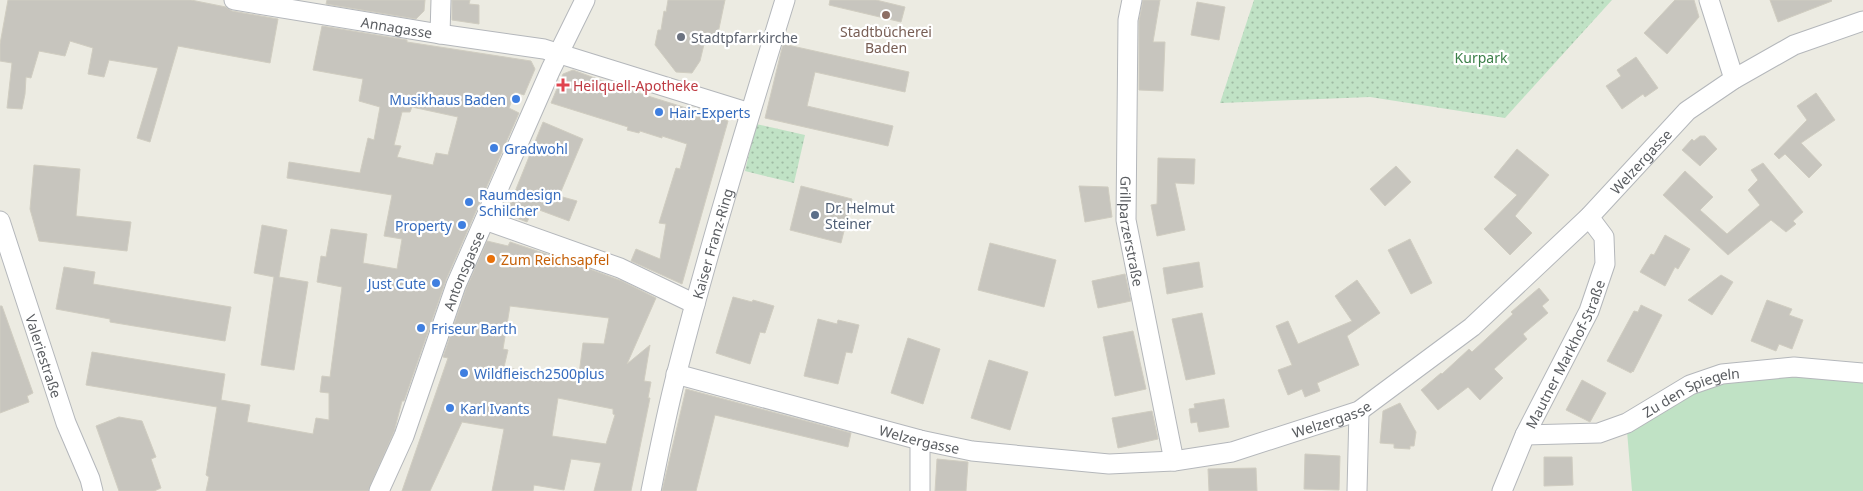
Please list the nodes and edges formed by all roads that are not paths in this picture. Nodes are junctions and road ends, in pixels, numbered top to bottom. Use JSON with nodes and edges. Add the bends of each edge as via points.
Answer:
{"nodes":[{"id":1,"x":234,"y":0,"type":"edge"},
{"id":2,"x":441,"y":0,"type":"edge"},
{"id":3,"x":585,"y":0,"type":"edge"},
{"id":4,"x":784,"y":0,"type":"edge"},
{"id":5,"x":1132,"y":0,"type":"edge"},
{"id":6,"x":1709,"y":0,"type":"edge"},
{"id":7,"x":1863,"y":21,"type":"edge"},
{"id":8,"x":440,"y":34,"type":"junction"},
{"id":9,"x":559,"y":54,"type":"junction"},
{"id":10,"x":1734,"y":79,"type":"junction"},
{"id":11,"x":750,"y":113,"type":"junction"},
{"id":12,"x":1589,"y":217,"type":"junction"},
{"id":13,"x":485,"y":220,"type":"junction"},
{"id":14,"x":0,"y":221,"type":"edge"},
{"id":15,"x":695,"y":304,"type":"junction"},
{"id":16,"x":1863,"y":373,"type":"edge"},
{"id":17,"x":676,"y":374,"type":"junction"},
{"id":18,"x":1359,"y":411,"type":"junction"},
{"id":19,"x":1526,"y":436,"type":"junction"},
{"id":20,"x":920,"y":440,"type":"junction"},
{"id":21,"x":1174,"y":461,"type":"junction"},
{"id":22,"x":93,"y":491,"type":"edge"},
{"id":23,"x":378,"y":491,"type":"edge"},
{"id":24,"x":650,"y":491,"type":"edge"},
{"id":25,"x":920,"y":491,"type":"edge"},
{"id":26,"x":1356,"y":491,"type":"edge"},
{"id":27,"x":1502,"y":491,"type":"edge"}],
"edges":[{"from":1,"to":8,"type":"street","name":"Annagasse"},
{"from":2,"to":8,"type":"street"},
{"from":3,"to":9,"type":"street","name":"Antonsgasse"},
{"from":4,"to":11,"type":"street","name":"Kaiser Franz-Ring"},
{"from":5,"to":21,"type":"street","name":"Grillparzerstraße","via":[[1128,20],[1126,220]]},
{"from":6,"to":10,"type":"street"},
{"from":7,"to":10,"type":"street","name":"Welzergasse","via":[[1794,45]]},
{"from":8,"to":9,"type":"street","name":"Annagasse"},
{"from":9,"to":11,"type":"street","name":"Annagasse"},
{"from":9,"to":13,"type":"street","name":"Antonsgasse"},
{"from":10,"to":12,"type":"street","name":"Welzergasse","via":[[1686,111]]},
{"from":11,"to":15,"type":"street","name":"Kaiser Franz-Ring"},
{"from":12,"to":18,"type":"street","name":"Welzergasse","via":[[1472,327]]},
{"from":12,"to":19,"type":"street","name":"Mautner Markhof-Straße","via":[[1604,237],[1605,264],[1589,310]]},
{"from":13,"to":15,"type":"street","via":[[620,268]]},
{"from":13,"to":23,"type":"street","name":"Antonsgasse","via":[[456,285],[404,436]]},
{"from":14,"to":22,"type":"street","name":"Valeriestraße","via":[[66,423]]},
{"from":15,"to":17,"type":"street","name":"Kaiser Franz-Ring"},
{"from":16,"to":19,"type":"street","name":"Zu den Spiegeln","via":[[1794,367],[1722,374],[1690,385],[1627,423],[1598,433]]},
{"from":17,"to":20,"type":"street","name":"Welzergasse"},
{"from":17,"to":24,"type":"street","name":"Kaiser Franz-Ring"},
{"from":18,"to":21,"type":"street","name":"Welzergasse","via":[[1232,452]]},
{"from":18,"to":26,"type":"street"},
{"from":19,"to":27,"type":"street","name":"Mautner Markhof-Straße"},
{"from":20,"to":21,"type":"street","name":"Welzergasse","via":[[972,451],[1109,464]]},
{"from":20,"to":25,"type":"street"}]}
